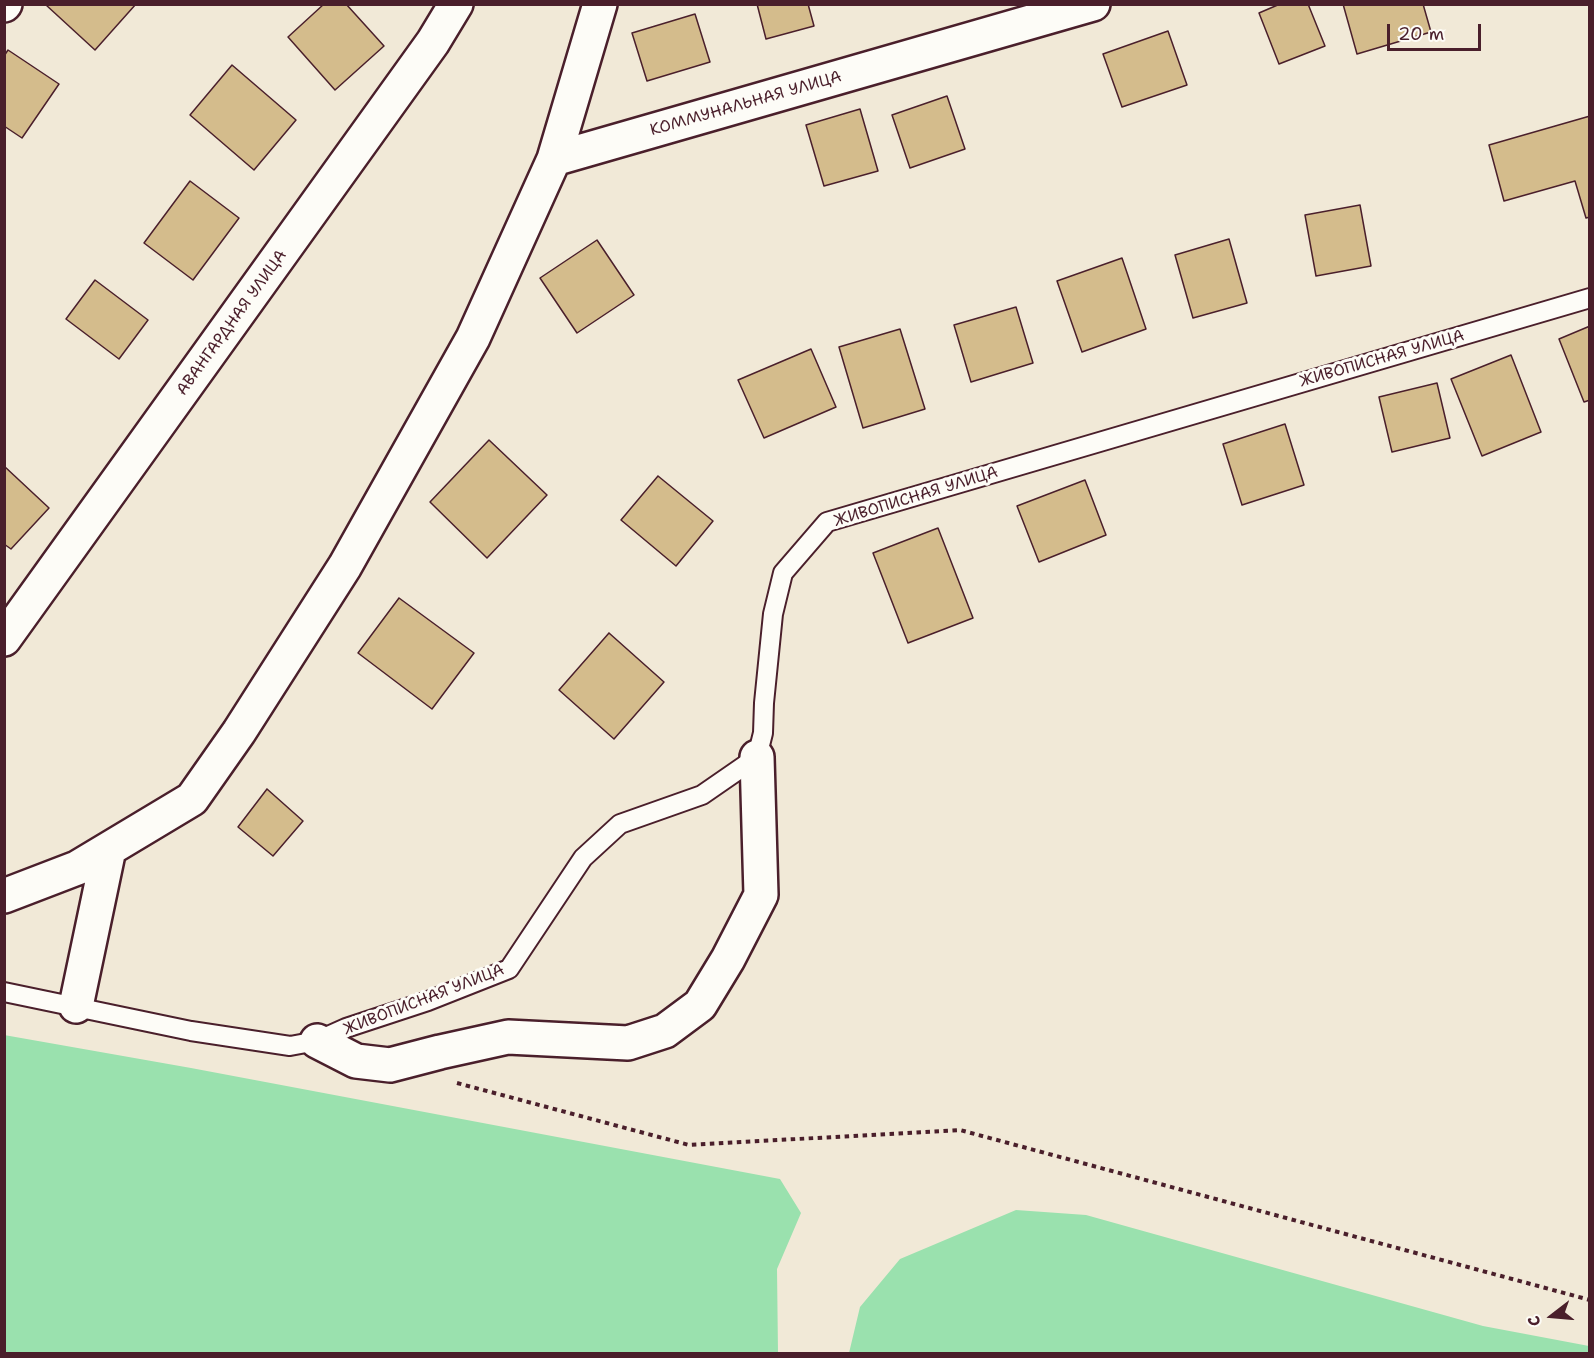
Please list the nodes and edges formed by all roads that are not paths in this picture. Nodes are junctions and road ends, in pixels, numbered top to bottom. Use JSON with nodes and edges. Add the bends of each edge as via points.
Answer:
{"nodes":[{"id":1,"x":456,"y":4,"type":"edge"},
{"id":2,"x":600,"y":4,"type":"edge"},
{"id":3,"x":1093,"y":4,"type":"edge"},
{"id":4,"x":554,"y":159,"type":"junction"},
{"id":5,"x":1590,"y":298,"type":"edge"},
{"id":6,"x":4,"y":639,"type":"edge"},
{"id":7,"x":757,"y":757,"type":"junction"},
{"id":8,"x":109,"y":849,"type":"junction"},
{"id":9,"x":4,"y":896,"type":"edge"},
{"id":10,"x":4,"y":992,"type":"edge"},
{"id":11,"x":76,"y":1006,"type":"junction"},
{"id":12,"x":316,"y":1041,"type":"junction"}],
"edges":[{"from":1,"to":6,"type":"street","name":"АВАНГАРДНАЯ УЛИЦА","via":[[433,42]]},
{"from":2,"to":4,"type":"street"},
{"from":3,"to":4,"type":"street","name":"КОММУНАЛЬНАЯ УЛИЦА"},
{"from":4,"to":8,"type":"street","via":[[472,338],[345,566],[246,722],[192,799]]},
{"from":5,"to":7,"type":"lane","name":"ЖИВОПИСНАЯ УЛИЦА","via":[[827,522],[783,573],[773,614],[763,734]]},
{"from":7,"to":12,"type":"lane","name":"ЖИВОПИСНАЯ УЛИЦА","via":[[702,795],[620,824],[583,858],[509,969]]},
{"from":7,"to":12,"type":"street","via":[[760,895],[700,1005],[665,1031],[628,1043],[508,1037],[390,1065],[356,1061]]},
{"from":8,"to":9,"type":"street","via":[[77,868]]},
{"from":8,"to":11,"type":"street"},
{"from":10,"to":11,"type":"lane","name":"ЖИВОПИСНАЯ УЛИЦА"},
{"from":11,"to":12,"type":"lane","name":"ЖИВОПИСНАЯ УЛИЦА","via":[[190,1031],[290,1046]]}]}
